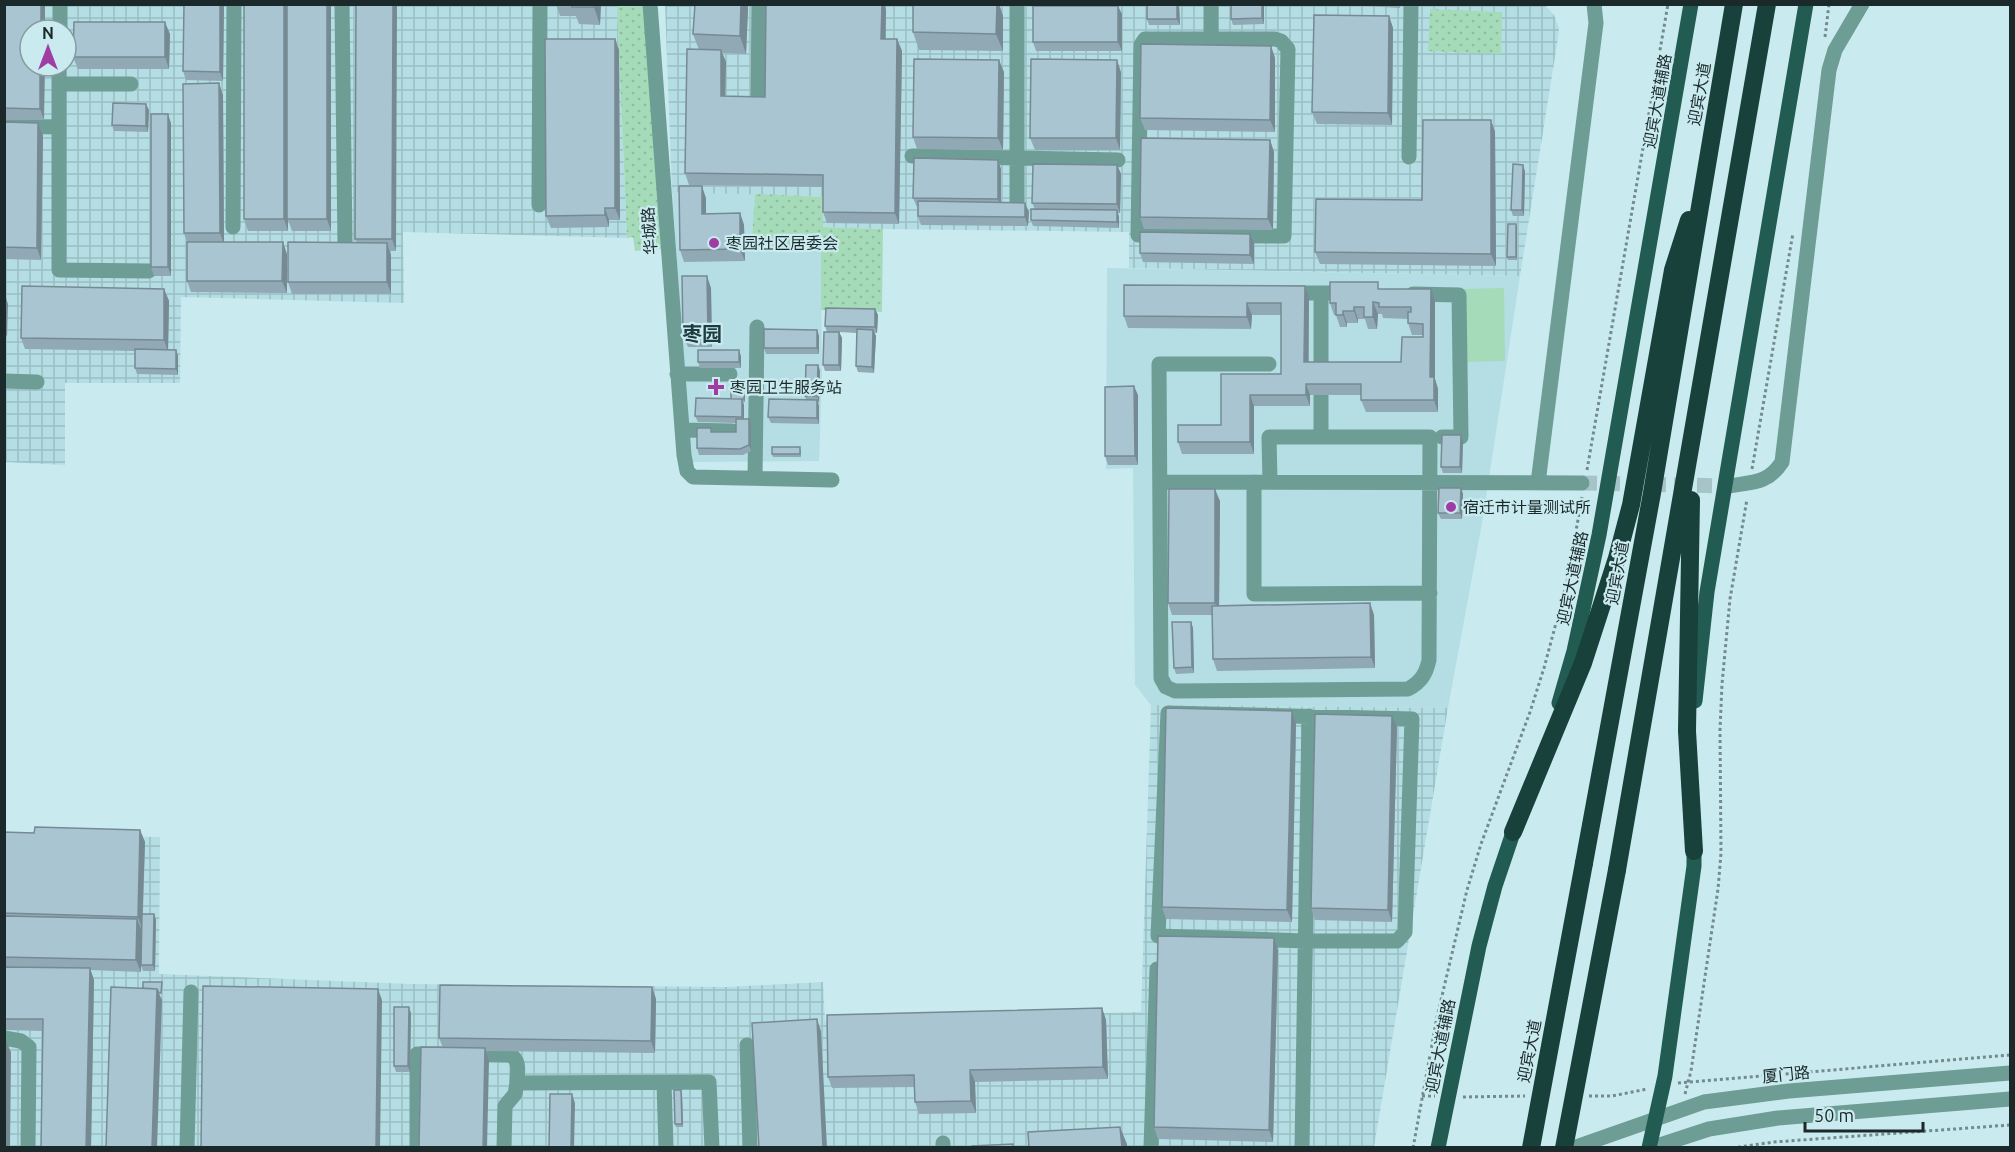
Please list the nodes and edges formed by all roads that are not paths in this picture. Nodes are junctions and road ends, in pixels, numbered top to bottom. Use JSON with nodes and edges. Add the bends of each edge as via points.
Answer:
{"nodes":[{"id":1,"x":234,"y":4,"type":"edge"},
{"id":2,"x":342,"y":4,"type":"edge"},
{"id":3,"x":540,"y":4,"type":"edge"},
{"id":4,"x":650,"y":4,"type":"edge"},
{"id":5,"x":759,"y":4,"type":"edge"},
{"id":6,"x":1017,"y":4,"type":"edge"},
{"id":7,"x":1211,"y":4,"type":"edge"},
{"id":8,"x":1411,"y":4,"type":"edge"},
{"id":9,"x":1594,"y":4,"type":"edge"},
{"id":10,"x":1691,"y":4,"type":"edge"},
{"id":11,"x":1734,"y":4,"type":"edge"},
{"id":12,"x":1767,"y":4,"type":"edge"},
{"id":13,"x":1806,"y":4,"type":"edge"},
{"id":14,"x":1862,"y":4,"type":"edge"},
{"id":15,"x":1211,"y":39,"type":"junction"},
{"id":16,"x":59,"y":78,"type":"edge"},
{"id":17,"x":59,"y":84,"type":"junction"},
{"id":18,"x":132,"y":84,"type":"dead end"},
{"id":19,"x":758,"y":98,"type":"edge"},
{"id":20,"x":4,"y":126,"type":"edge"},
{"id":21,"x":59,"y":127,"type":"junction"},
{"id":22,"x":912,"y":156,"type":"edge"},
{"id":23,"x":1409,"y":157,"type":"dead end"},
{"id":24,"x":1017,"y":158,"type":"junction"},
{"id":25,"x":1708,"y":158,"type":"junction"},
{"id":26,"x":1118,"y":160,"type":"dead end"},
{"id":27,"x":1017,"y":201,"type":"edge"},
{"id":28,"x":538,"y":205,"type":"dead end"},
{"id":29,"x":233,"y":226,"type":"dead end"},
{"id":30,"x":345,"y":244,"type":"edge"},
{"id":31,"x":149,"y":271,"type":"edge"},
{"id":32,"x":1274,"y":292,"type":"edge"},
{"id":33,"x":1321,"y":293,"type":"junction"},
{"id":34,"x":1367,"y":294,"type":"edge"},
{"id":35,"x":1401,"y":294,"type":"edge"},
{"id":36,"x":757,"y":327,"type":"dead end"},
{"id":37,"x":1269,"y":364,"type":"dead end"},
{"id":38,"x":1321,"y":372,"type":"edge"},
{"id":39,"x":677,"y":374,"type":"junction"},
{"id":40,"x":730,"y":374,"type":"dead end"},
{"id":41,"x":4,"y":381,"type":"edge"},
{"id":42,"x":37,"y":382,"type":"dead end"},
{"id":43,"x":1321,"y":396,"type":"edge"},
{"id":44,"x":1695,"y":419,"type":"junction"},
{"id":45,"x":682,"y":430,"type":"junction"},
{"id":46,"x":732,"y":431,"type":"edge"},
{"id":47,"x":1320,"y":437,"type":"junction"},
{"id":48,"x":1430,"y":437,"type":"junction"},
{"id":49,"x":755,"y":478,"type":"junction"},
{"id":50,"x":832,"y":480,"type":"dead end"},
{"id":51,"x":1160,"y":482,"type":"junction"},
{"id":52,"x":1254,"y":482,"type":"junction"},
{"id":53,"x":1270,"y":482,"type":"junction"},
{"id":54,"x":1430,"y":482,"type":"junction"},
{"id":55,"x":1538,"y":483,"type":"junction"},
{"id":56,"x":1584,"y":483,"type":"tunnel mouth"},
{"id":57,"x":1728,"y":486,"type":"tunnel mouth"},
{"id":58,"x":1430,"y":593,"type":"junction"},
{"id":59,"x":1309,"y":716,"type":"junction"},
{"id":60,"x":1513,"y":832,"type":"junction"},
{"id":61,"x":1694,"y":852,"type":"junction"},
{"id":62,"x":1305,"y":941,"type":"junction"},
{"id":63,"x":1158,"y":948,"type":"junction"},
{"id":64,"x":191,"y":992,"type":"dead end"},
{"id":65,"x":4,"y":1038,"type":"edge"},
{"id":66,"x":747,"y":1045,"type":"dead end"},
{"id":67,"x":2010,"y":1073,"type":"edge"},
{"id":68,"x":517,"y":1083,"type":"junction"},
{"id":69,"x":664,"y":1083,"type":"junction"},
{"id":70,"x":2010,"y":1099,"type":"edge"},
{"id":71,"x":1655,"y":1119,"type":"junction"},
{"id":72,"x":28,"y":1148,"type":"edge"},
{"id":73,"x":187,"y":1148,"type":"edge"},
{"id":74,"x":417,"y":1148,"type":"edge"},
{"id":75,"x":504,"y":1148,"type":"edge"},
{"id":76,"x":666,"y":1148,"type":"edge"},
{"id":77,"x":712,"y":1148,"type":"edge"},
{"id":78,"x":750,"y":1148,"type":"edge"},
{"id":79,"x":1151,"y":1148,"type":"edge"},
{"id":80,"x":1302,"y":1148,"type":"edge"},
{"id":81,"x":1438,"y":1148,"type":"edge"},
{"id":82,"x":1531,"y":1148,"type":"edge"},
{"id":83,"x":1564,"y":1148,"type":"edge"},
{"id":84,"x":1574,"y":1148,"type":"edge"},
{"id":85,"x":1650,"y":1148,"type":"edge"}],
"edges":[{"from":1,"to":29,"type":"street"},
{"from":2,"to":30,"type":"street"},
{"from":3,"to":28,"type":"street"},
{"from":4,"to":39,"type":"street","name":"华城路"},
{"from":5,"to":19,"type":"street"},
{"from":6,"to":24,"type":"street","via":[[1012,63]]},
{"from":7,"to":15,"type":"street"},
{"from":8,"to":23,"type":"street"},
{"from":9,"to":55,"type":"street","via":[[1596,23]]},
{"from":10,"to":60,"type":"main road","name":"迎宾大道辅路","via":[[1597,546],[1560,701]]},
{"from":11,"to":25,"type":"highway","name":"迎宾大道"},
{"from":12,"to":44,"type":"highway"},
{"from":13,"to":61,"type":"main road","via":[[1707,592],[1693,716]]},
{"from":14,"to":57,"type":"street","via":[[1835,50],[1829,70],[1782,462],[1774,474],[1763,480]]},
{"from":15,"to":15,"type":"street","via":[[1275,39],[1288,49],[1284,237],[1138,235],[1141,45],[1145,39]]},
{"from":16,"to":17,"type":"street"},
{"from":17,"to":18,"type":"street"},
{"from":17,"to":21,"type":"street"},
{"from":20,"to":21,"type":"street"},
{"from":21,"to":31,"type":"street","via":[[59,270]]},
{"from":22,"to":24,"type":"street"},
{"from":24,"to":26,"type":"street"},
{"from":24,"to":27,"type":"street"},
{"from":25,"to":60,"type":"highway","via":[[1673,270],[1631,505],[1617,558],[1583,663]]},
{"from":25,"to":82,"type":"highway","name":"迎宾大道","bridge":true,"via":[[1652,493]]},
{"from":32,"to":33,"type":"street"},
{"from":33,"to":34,"type":"street"},
{"from":33,"to":38,"type":"street"},
{"from":35,"to":48,"type":"street","via":[[1459,295],[1461,437]]},
{"from":36,"to":49,"type":"street"},
{"from":37,"to":51,"type":"street","via":[[1159,364]]},
{"from":39,"to":40,"type":"street"},
{"from":39,"to":45,"type":"street","name":"华城路"},
{"from":41,"to":42,"type":"street"},
{"from":43,"to":47,"type":"street"},
{"from":44,"to":61,"type":"highway","via":[[1687,658]]},
{"from":44,"to":83,"type":"highway","bridge":true},
{"from":45,"to":46,"type":"street"},
{"from":45,"to":49,"type":"street","name":"华城路","via":[[687,471],[693,477]]},
{"from":47,"to":48,"type":"street"},
{"from":47,"to":53,"type":"street","via":[[1269,437]]},
{"from":48,"to":54,"type":"street"},
{"from":49,"to":50,"type":"street"},
{"from":51,"to":52,"type":"street"},
{"from":51,"to":58,"type":"street","via":[[1161,678],[1175,692],[1408,689],[1419,683],[1429,660]]},
{"from":52,"to":53,"type":"street"},
{"from":52,"to":58,"type":"street","via":[[1254,594]]},
{"from":53,"to":54,"type":"street"},
{"from":54,"to":55,"type":"street"},
{"from":54,"to":58,"type":"street"},
{"from":55,"to":56,"type":"street"},
{"from":59,"to":62,"type":"street"},
{"from":59,"to":62,"type":"street","via":[[1412,719],[1405,932],[1397,941]]},
{"from":59,"to":63,"type":"street","via":[[1168,712]]},
{"from":60,"to":81,"type":"main road","name":"迎宾大道辅路","via":[[1479,946]]},
{"from":61,"to":71,"type":"main road","via":[[1663,1085]]},
{"from":62,"to":63,"type":"street"},
{"from":62,"to":80,"type":"street"},
{"from":63,"to":79,"type":"street"},
{"from":64,"to":73,"type":"street"},
{"from":65,"to":72,"type":"street","via":[[21,1041],[28,1047]]},
{"from":66,"to":78,"type":"street"},
{"from":67,"to":71,"type":"street","name":"厦门路","via":[[1789,1090],[1704,1102]]},
{"from":68,"to":69,"type":"street"},
{"from":68,"to":74,"type":"street","via":[[517,1062],[510,1055],[417,1054]]},
{"from":68,"to":75,"type":"street","via":[[515,1095],[505,1106]]},
{"from":69,"to":76,"type":"street"},
{"from":69,"to":77,"type":"street","via":[[709,1082]]},
{"from":70,"to":85,"type":"street","via":[[1778,1118],[1709,1129]]},
{"from":71,"to":84,"type":"street","name":"厦门路"},
{"from":71,"to":85,"type":"main road"}]}
